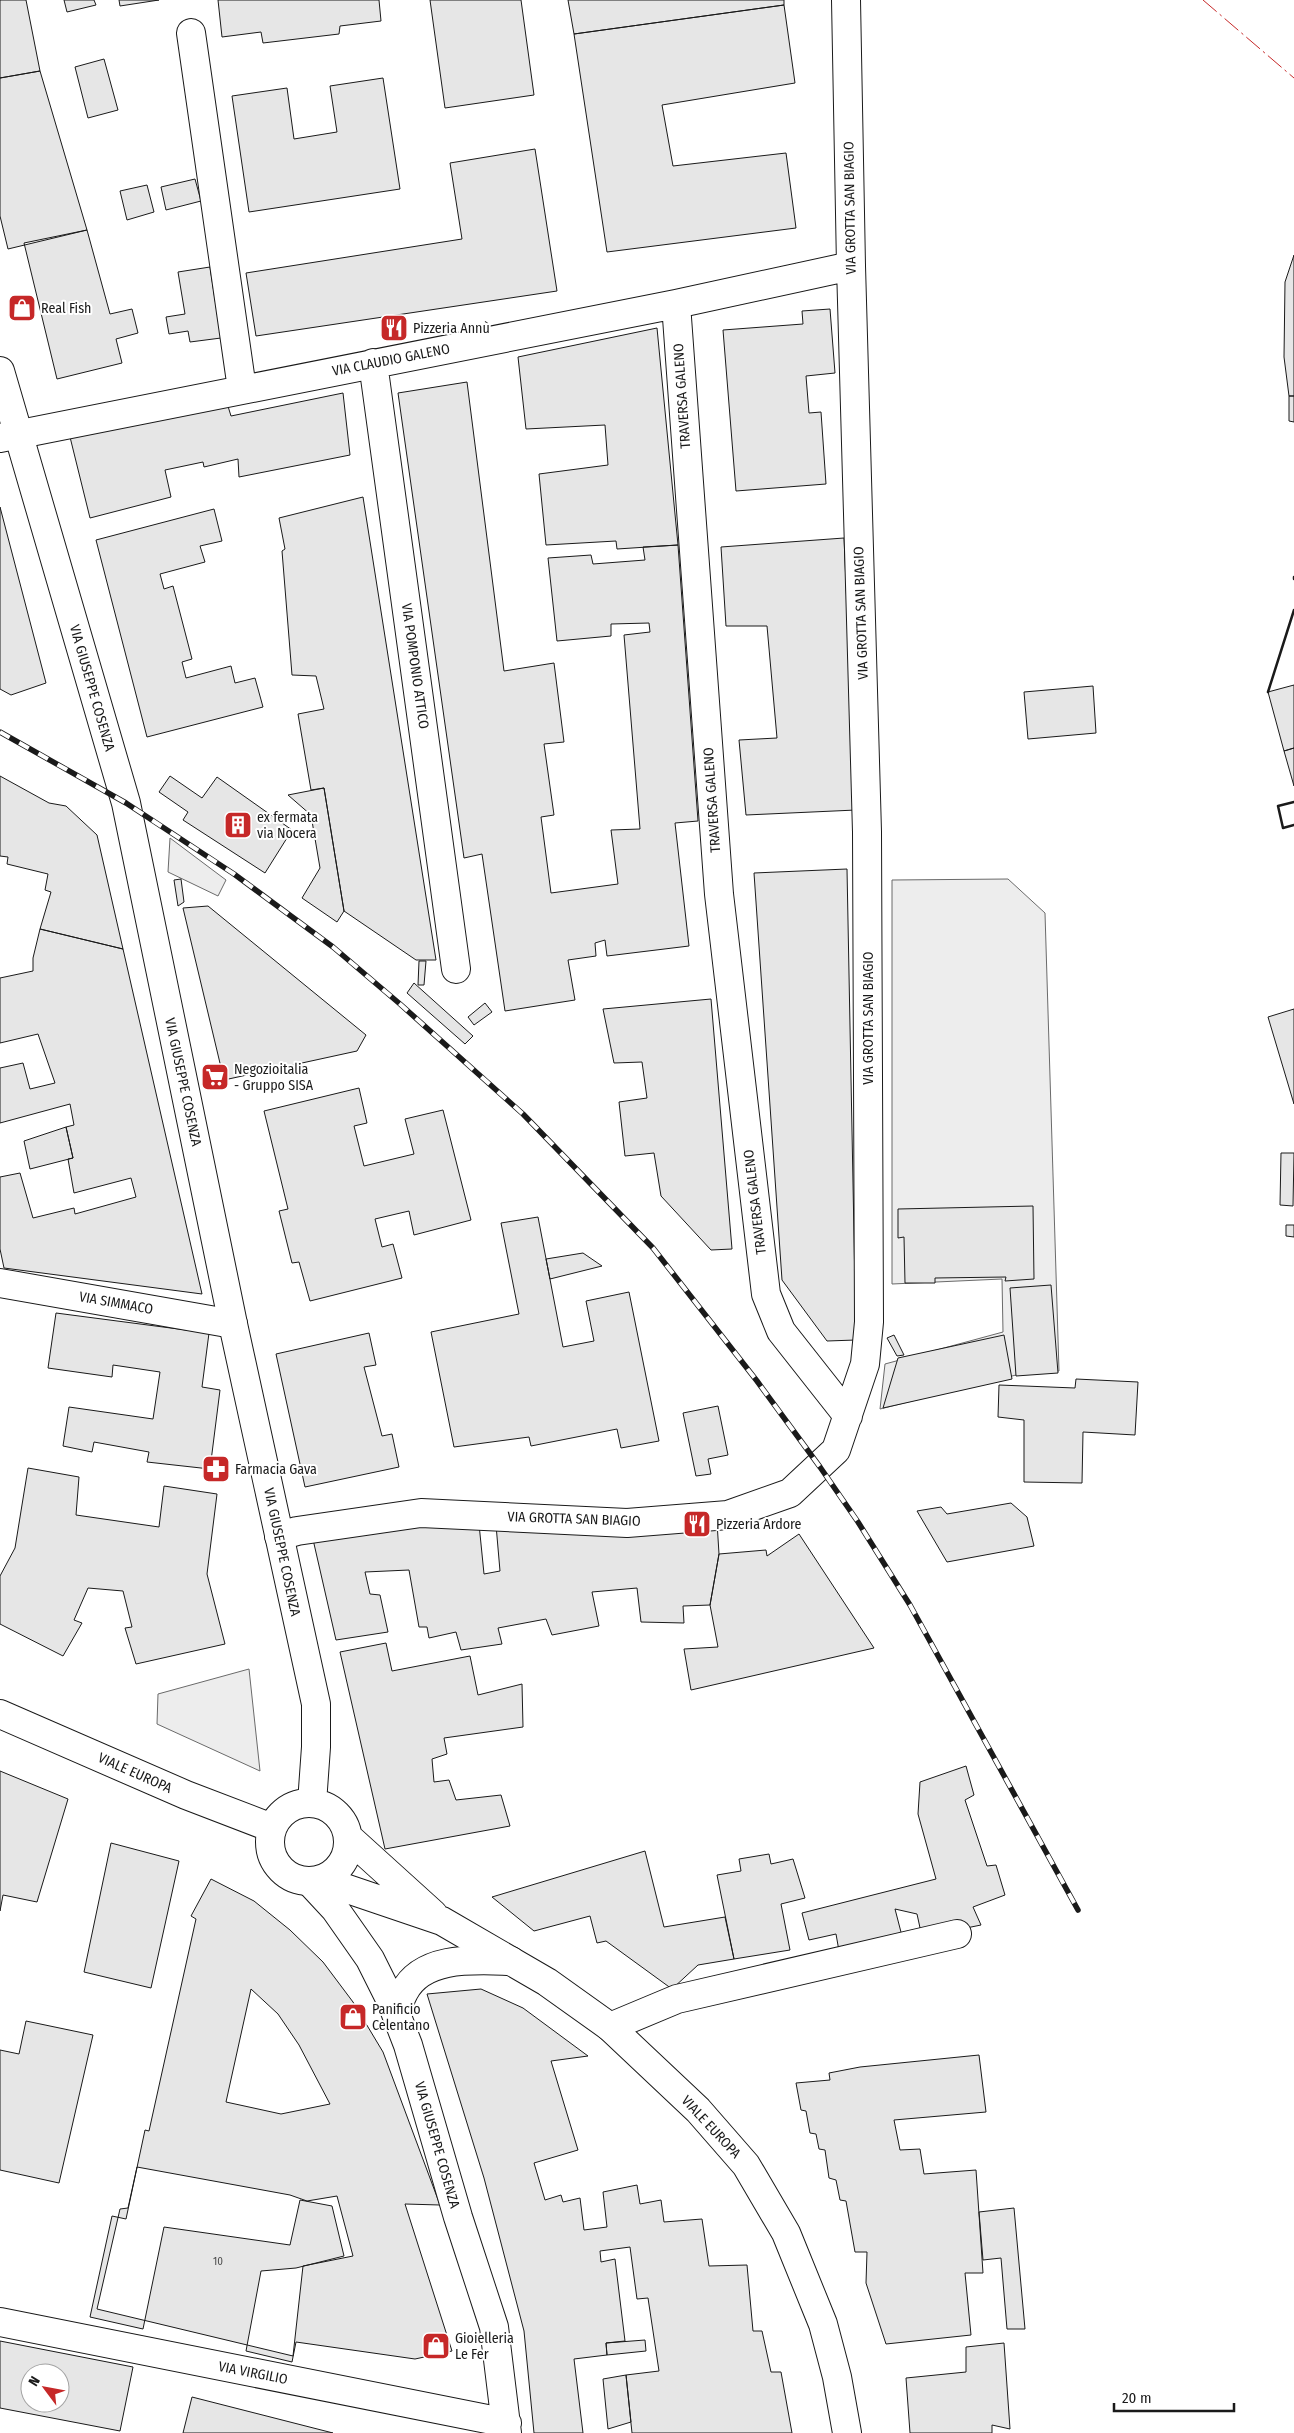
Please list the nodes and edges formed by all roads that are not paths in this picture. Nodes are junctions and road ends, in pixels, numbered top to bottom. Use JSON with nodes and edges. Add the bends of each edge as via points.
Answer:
{"nodes":[{"id":1,"x":846,"y":0,"type":"edge"},
{"id":2,"x":191,"y":33,"type":"dead end"},
{"id":3,"x":851,"y":266,"type":"junction"},
{"id":4,"x":676,"y":304,"type":"junction"},
{"id":5,"x":373,"y":363,"type":"junction"},
{"id":6,"x":0,"y":371,"type":"edge"},
{"id":7,"x":242,"y":389,"type":"junction"},
{"id":8,"x":9,"y":435,"type":"edge"},
{"id":9,"x":456,"y":969,"type":"dead end"},
{"id":10,"x":0,"y":1283,"type":"edge"},
{"id":11,"x":233,"y":1324,"type":"junction"},
{"id":12,"x":848,"y":1416,"type":"junction"},
{"id":13,"x":279,"y":1536,"type":"junction"},
{"id":14,"x":0,"y":1714,"type":"edge"},
{"id":15,"x":312,"y":1803,"type":"junction"},
{"id":16,"x":272,"y":1828,"type":"junction"},
{"id":17,"x":348,"y":1836,"type":"junction"},
{"id":18,"x":314,"y":1880,"type":"junction"},
{"id":19,"x":442,"y":1921,"type":"junction"},
{"id":20,"x":957,"y":1934,"type":"dead end"},
{"id":21,"x":511,"y":1961,"type":"junction"},
{"id":22,"x":396,"y":2014,"type":"junction"},
{"id":23,"x":610,"y":2027,"type":"junction"},
{"id":24,"x":0,"y":2322,"type":"edge"},
{"id":25,"x":507,"y":2428,"type":"edge"},
{"id":26,"x":847,"y":2433,"type":"edge"}],
"edges":[{"from":1,"to":3,"type":"street","name":"VIA GROTTA SAN BIAGIO"},
{"from":2,"to":7,"type":"street"},
{"from":3,"to":4,"type":"street","name":"VIA CLAUDIO GALENO"},
{"from":3,"to":12,"type":"street","name":"VIA GROTTA SAN BIAGIO","via":[[867,832],[869,1322],[865,1364]]},
{"from":4,"to":5,"type":"street","name":"VIA CLAUDIO GALENO"},
{"from":4,"to":12,"type":"street","name":"TRAVERSA GALENO","via":[[719,894],[766,1294],[781,1331]]},
{"from":5,"to":7,"type":"street","name":"VIA CLAUDIO GALENO"},
{"from":5,"to":9,"type":"street","name":"VIA POMPONIO ATTICO"},
{"from":6,"to":8,"type":"street","name":"VIA GIUSEPPE COSENZA"},
{"from":7,"to":8,"type":"street","name":"VIA CLAUDIO GALENO"},
{"from":8,"to":11,"type":"street","name":"VIA GIUSEPPE COSENZA","via":[[126,803]]},
{"from":10,"to":11,"type":"street","name":"VIA SIMMACO"},
{"from":11,"to":13,"type":"street","name":"VIA GIUSEPPE COSENZA"},
{"from":12,"to":13,"type":"street","name":"VIA GROTTA SAN BIAGIO","via":[[836,1450],[790,1493],[728,1515],[627,1523],[421,1513]]},
{"from":13,"to":15,"type":"street","name":"VIA GIUSEPPE COSENZA","via":[[316,1704]]},
{"from":14,"to":16,"type":"street","name":"VIALE EUROPA","via":[[186,1795]]},
{"from":15,"to":16,"type":"street","via":[[287,1809]]},
{"from":15,"to":17,"type":"street","via":[[325,1806],[336,1814]]},
{"from":16,"to":18,"type":"street","via":[[270,1841],[276,1864],[296,1879]]},
{"from":17,"to":18,"type":"street","via":[[342,1863],[332,1874]]},
{"from":17,"to":19,"type":"street"},
{"from":18,"to":19,"type":"street"},
{"from":18,"to":22,"type":"street","name":"VIA GIUSEPPE COSENZA","via":[[370,1959]]},
{"from":19,"to":21,"type":"street","name":"VIALE EUROPA"},
{"from":20,"to":23,"type":"street","via":[[677,1999]]},
{"from":21,"to":22,"type":"street","via":[[474,1960],[436,1965],[419,1975],[404,1991]]},
{"from":21,"to":23,"type":"street","name":"VIALE EUROPA"},
{"from":22,"to":25,"type":"street","name":"VIA GIUSEPPE COSENZA","via":[[494,2327]]},
{"from":23,"to":26,"type":"street","name":"VIALE EUROPA","via":[[698,2110],[746,2165],[786,2233],[823,2324]]},
{"from":24,"to":25,"type":"street","name":"VIA VIRGILIO"}]}
